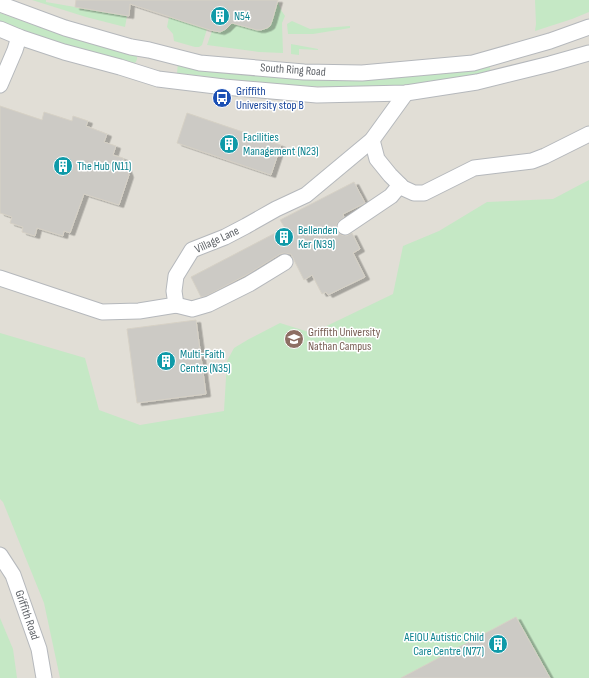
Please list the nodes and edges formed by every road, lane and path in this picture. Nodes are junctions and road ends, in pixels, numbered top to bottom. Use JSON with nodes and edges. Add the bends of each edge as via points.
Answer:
{"nodes":[{"id":1,"x":0,"y":4,"type":"edge"},
{"id":2,"x":589,"y":27,"type":"edge"},
{"id":3,"x":0,"y":29,"type":"edge"},
{"id":4,"x":19,"y":37,"type":"junction"},
{"id":5,"x":589,"y":53,"type":"edge"},
{"id":6,"x":0,"y":85,"type":"edge"},
{"id":7,"x":406,"y":92,"type":"junction"},
{"id":8,"x":589,"y":134,"type":"edge"},
{"id":9,"x":372,"y":140,"type":"junction"},
{"id":10,"x":400,"y":185,"type":"junction"},
{"id":11,"x":345,"y":227,"type":"dead end"},
{"id":12,"x":285,"y":262,"type":"dead end"},
{"id":13,"x":0,"y":278,"type":"edge"},
{"id":14,"x":176,"y":305,"type":"junction"},
{"id":15,"x":0,"y":555,"type":"edge"},
{"id":16,"x":44,"y":678,"type":"edge"}],
"edges":[{"from":1,"to":2,"type":"street","name":"South Ring Road","via":[[65,28],[200,63],[304,72],[362,73],[474,63]]},
{"from":3,"to":4,"type":"street","name":"South Ring Road"},
{"from":4,"to":6,"type":"street"},
{"from":4,"to":7,"type":"street","name":"South Ring Road","via":[[163,80],[317,95]]},
{"from":5,"to":7,"type":"street","name":"South Ring Road","via":[[477,82]]},
{"from":7,"to":9,"type":"street","name":"Village Lane"},
{"from":8,"to":10,"type":"street","via":[[532,161],[474,168],[424,193],[414,193]]},
{"from":9,"to":10,"type":"street","via":[[377,159]]},
{"from":9,"to":14,"type":"street","name":"Village Lane","via":[[306,195],[225,237],[192,250],[176,276]]},
{"from":10,"to":11,"type":"street","via":[[391,196]]},
{"from":12,"to":14,"type":"street","via":[[209,304],[192,309]]},
{"from":13,"to":14,"type":"street","via":[[102,312],[139,311]]},
{"from":15,"to":16,"type":"street","name":"Griffith Road","via":[[13,575],[39,649]]}]}
